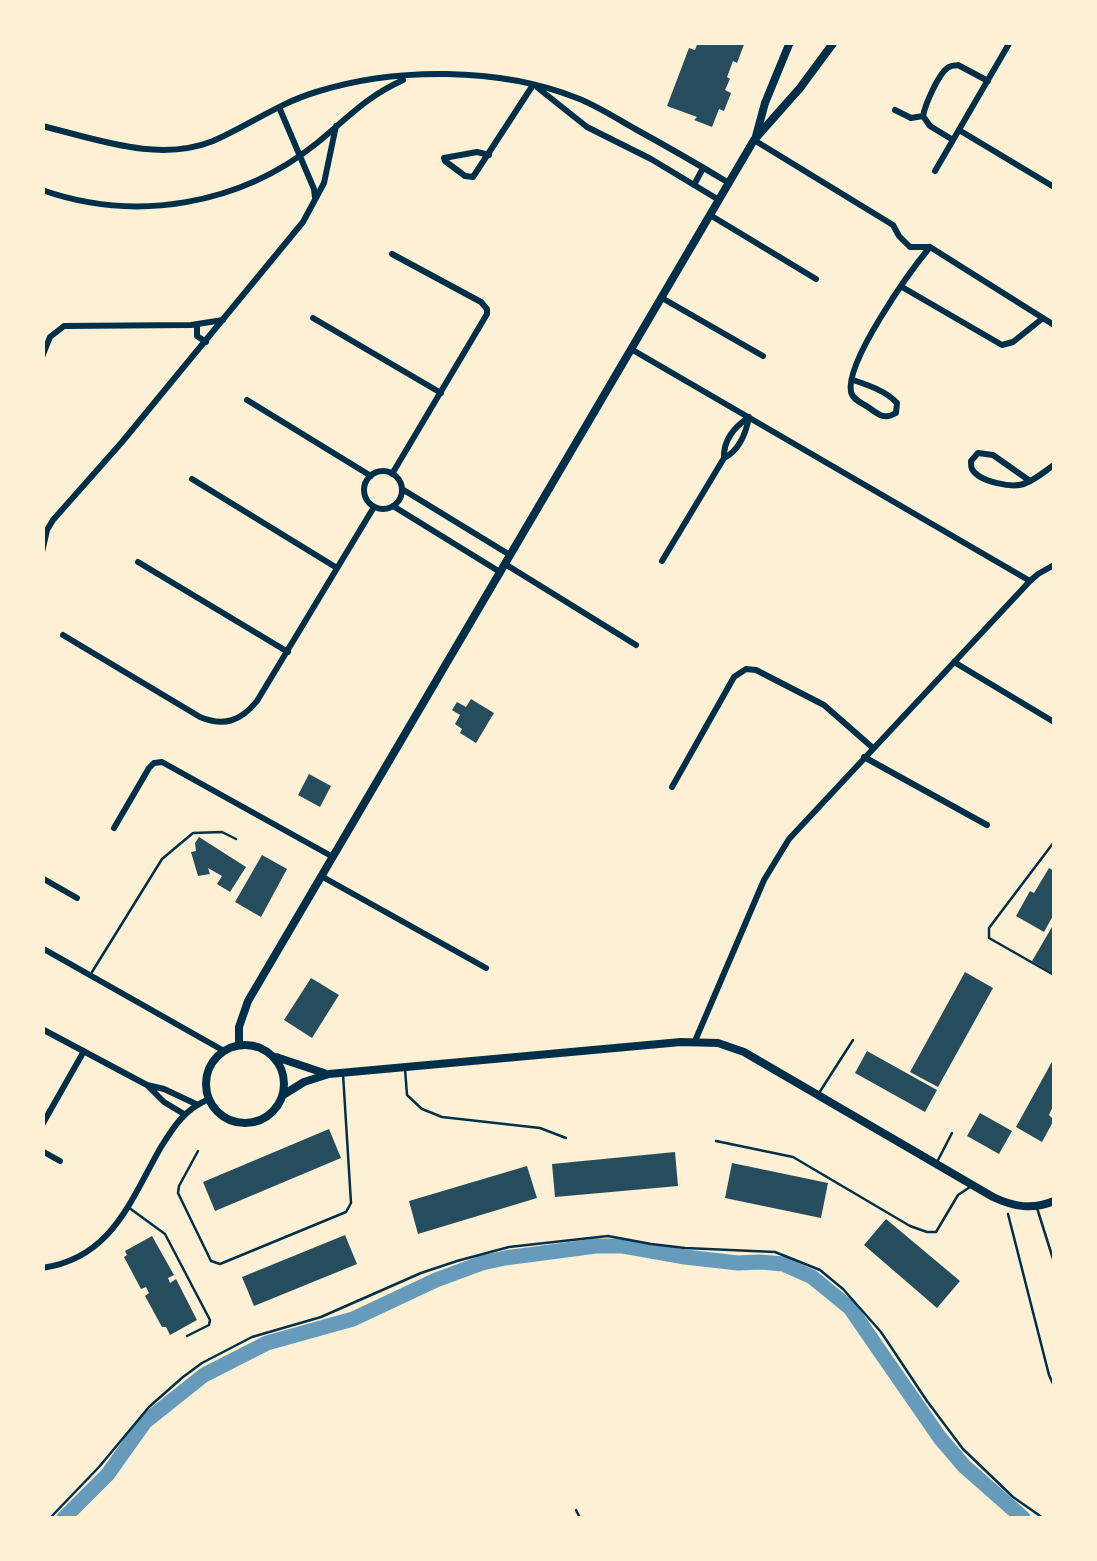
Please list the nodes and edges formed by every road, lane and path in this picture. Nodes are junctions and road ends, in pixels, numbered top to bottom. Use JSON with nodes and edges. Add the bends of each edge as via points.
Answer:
{"nodes":[{"id":1,"x":790,"y":42,"type":"edge"},
{"id":2,"x":834,"y":42,"type":"edge"},
{"id":3,"x":1010,"y":42,"type":"edge"},
{"id":4,"x":411,"y":76,"type":"junction"},
{"id":5,"x":988,"y":81,"type":"junction"},
{"id":6,"x":533,"y":85,"type":"junction"},
{"id":7,"x":279,"y":107,"type":"junction"},
{"id":8,"x":894,"y":110,"type":"dead end"},
{"id":9,"x":923,"y":116,"type":"junction"},
{"id":10,"x":42,"y":126,"type":"edge"},
{"id":11,"x":336,"y":126,"type":"junction"},
{"id":12,"x":959,"y":130,"type":"junction"},
{"id":13,"x":754,"y":140,"type":"junction"},
{"id":14,"x":954,"y":140,"type":"junction"},
{"id":15,"x":300,"y":155,"type":"junction"},
{"id":16,"x":488,"y":155,"type":"junction"},
{"id":17,"x":703,"y":168,"type":"junction"},
{"id":18,"x":936,"y":170,"type":"dead end"},
{"id":19,"x":729,"y":182,"type":"junction"},
{"id":20,"x":694,"y":185,"type":"junction"},
{"id":21,"x":1054,"y":187,"type":"edge"},
{"id":22,"x":42,"y":190,"type":"edge"},
{"id":23,"x":719,"y":200,"type":"junction"},
{"id":24,"x":315,"y":202,"type":"junction"},
{"id":25,"x":710,"y":215,"type":"junction"},
{"id":26,"x":930,"y":247,"type":"junction"},
{"id":27,"x":392,"y":254,"type":"dead end"},
{"id":28,"x":816,"y":279,"type":"dead end"},
{"id":29,"x":902,"y":286,"type":"junction"},
{"id":30,"x":662,"y":298,"type":"junction"},
{"id":31,"x":313,"y":318,"type":"dead end"},
{"id":32,"x":1043,"y":318,"type":"junction"},
{"id":33,"x":224,"y":320,"type":"junction"},
{"id":34,"x":197,"y":324,"type":"junction"},
{"id":35,"x":1054,"y":325,"type":"edge"},
{"id":36,"x":206,"y":342,"type":"junction"},
{"id":37,"x":632,"y":349,"type":"junction"},
{"id":38,"x":763,"y":356,"type":"dead end"},
{"id":39,"x":42,"y":357,"type":"edge"},
{"id":40,"x":853,"y":380,"type":"junction"},
{"id":41,"x":441,"y":393,"type":"junction"},
{"id":42,"x":246,"y":400,"type":"dead end"},
{"id":43,"x":749,"y":417,"type":"junction"},
{"id":44,"x":1054,"y":464,"type":"edge"},
{"id":45,"x":392,"y":474,"type":"junction"},
{"id":46,"x":371,"y":476,"type":"junction"},
{"id":47,"x":192,"y":478,"type":"dead end"},
{"id":48,"x":1030,"y":482,"type":"junction"},
{"id":49,"x":402,"y":489,"type":"junction"},
{"id":50,"x":393,"y":506,"type":"junction"},
{"id":51,"x":374,"y":507,"type":"junction"},
{"id":52,"x":42,"y":552,"type":"edge"},
{"id":53,"x":510,"y":555,"type":"junction"},
{"id":54,"x":662,"y":561,"type":"dead end"},
{"id":55,"x":138,"y":562,"type":"dead end"},
{"id":56,"x":1053,"y":566,"type":"edge"},
{"id":57,"x":337,"y":568,"type":"junction"},
{"id":58,"x":502,"y":568,"type":"junction"},
{"id":59,"x":1030,"y":581,"type":"junction"},
{"id":60,"x":63,"y":635,"type":"dead end"},
{"id":61,"x":636,"y":645,"type":"dead end"},
{"id":62,"x":288,"y":652,"type":"junction"},
{"id":63,"x":954,"y":662,"type":"junction"},
{"id":64,"x":1054,"y":722,"type":"edge"},
{"id":65,"x":874,"y":748,"type":"junction"},
{"id":66,"x":864,"y":757,"type":"junction"},
{"id":67,"x":672,"y":787,"type":"dead end"},
{"id":68,"x":987,"y":825,"type":"dead end"},
{"id":69,"x":114,"y":828,"type":"dead end"},
{"id":70,"x":236,"y":839,"type":"dead end"},
{"id":71,"x":1054,"y":842,"type":"edge"},
{"id":72,"x":333,"y":857,"type":"junction"},
{"id":73,"x":322,"y":876,"type":"junction"},
{"id":74,"x":42,"y":878,"type":"edge"},
{"id":75,"x":77,"y":898,"type":"dead end"},
{"id":76,"x":42,"y":948,"type":"edge"},
{"id":77,"x":486,"y":968,"type":"dead end"},
{"id":78,"x":90,"y":975,"type":"junction"},
{"id":79,"x":1054,"y":975,"type":"edge"},
{"id":80,"x":42,"y":1029,"type":"edge"},
{"id":81,"x":854,"y":1040,"type":"dead end"},
{"id":82,"x":695,"y":1041,"type":"junction"},
{"id":83,"x":240,"y":1046,"type":"junction"},
{"id":84,"x":84,"y":1051,"type":"junction"},
{"id":85,"x":224,"y":1051,"type":"junction"},
{"id":86,"x":270,"y":1054,"type":"junction"},
{"id":87,"x":405,"y":1068,"type":"junction"},
{"id":88,"x":343,"y":1073,"type":"junction"},
{"id":89,"x":329,"y":1074,"type":"junction"},
{"id":90,"x":147,"y":1086,"type":"junction"},
{"id":91,"x":818,"y":1094,"type":"junction"},
{"id":92,"x":283,"y":1096,"type":"junction"},
{"id":93,"x":209,"y":1100,"type":"junction"},
{"id":94,"x":198,"y":1104,"type":"junction"},
{"id":95,"x":184,"y":1114,"type":"junction"},
{"id":96,"x":42,"y":1124,"type":"edge"},
{"id":97,"x":952,"y":1133,"type":"dead end"},
{"id":98,"x":566,"y":1138,"type":"dead end"},
{"id":99,"x":716,"y":1141,"type":"dead end"},
{"id":100,"x":42,"y":1151,"type":"edge"},
{"id":101,"x":198,"y":1151,"type":"dead end"},
{"id":102,"x":60,"y":1160,"type":"dead end"},
{"id":103,"x":937,"y":1162,"type":"junction"},
{"id":104,"x":974,"y":1184,"type":"junction"},
{"id":105,"x":1054,"y":1200,"type":"edge"},
{"id":106,"x":1004,"y":1202,"type":"junction"},
{"id":107,"x":127,"y":1206,"type":"junction"},
{"id":108,"x":1036,"y":1206,"type":"junction"},
{"id":109,"x":1054,"y":1262,"type":"edge"},
{"id":110,"x":42,"y":1268,"type":"edge"},
{"id":111,"x":187,"y":1336,"type":"dead end"},
{"id":112,"x":1054,"y":1386,"type":"edge"},
{"id":113,"x":576,"y":1510,"type":"dead end"},
{"id":114,"x":50,"y":1518,"type":"edge"},
{"id":115,"x":580,"y":1518,"type":"edge"},
{"id":116,"x":1044,"y":1518,"type":"edge"}],
"edges":[{"from":1,"to":13,"type":"street"},
{"from":2,"to":13,"type":"street"},
{"from":3,"to":5,"type":"street"},
{"from":4,"to":6,"type":"street","via":[[483,76]]},
{"from":4,"to":7,"type":"street","via":[[332,88]]},
{"from":4,"to":11,"type":"street","via":[[364,101]]},
{"from":5,"to":9,"type":"street","via":[[958,65],[947,68]]},
{"from":5,"to":12,"type":"street"},
{"from":6,"to":16,"type":"street"},
{"from":6,"to":17,"type":"street","via":[[590,104]]},
{"from":6,"to":20,"type":"street","via":[[587,127]]},
{"from":7,"to":10,"type":"street","via":[[215,140],[170,150]]},
{"from":7,"to":15,"type":"street"},
{"from":8,"to":9,"type":"street"},
{"from":9,"to":14,"type":"street"},
{"from":11,"to":15,"type":"street"},
{"from":11,"to":24,"type":"street"},
{"from":12,"to":14,"type":"street"},
{"from":12,"to":21,"type":"street"},
{"from":13,"to":19,"type":"street"},
{"from":13,"to":26,"type":"street","via":[[893,224],[910,247]]},
{"from":14,"to":18,"type":"street"},
{"from":15,"to":22,"type":"street","via":[[240,188],[168,205],[96,204]]},
{"from":15,"to":24,"type":"street"},
{"from":16,"to":16,"type":"street","via":[[470,178],[444,158],[477,152]]},
{"from":17,"to":19,"type":"street"},
{"from":17,"to":20,"type":"street"},
{"from":19,"to":23,"type":"street"},
{"from":20,"to":23,"type":"street"},
{"from":23,"to":25,"type":"street"},
{"from":24,"to":33,"type":"street"},
{"from":25,"to":28,"type":"street"},
{"from":25,"to":30,"type":"street"},
{"from":26,"to":29,"type":"street"},
{"from":26,"to":32,"type":"street"},
{"from":27,"to":41,"type":"street","via":[[487,309]]},
{"from":29,"to":32,"type":"street","via":[[1002,344]]},
{"from":29,"to":40,"type":"street","via":[[872,332]]},
{"from":30,"to":37,"type":"street"},
{"from":30,"to":38,"type":"street"},
{"from":31,"to":41,"type":"street"},
{"from":32,"to":35,"type":"street"},
{"from":33,"to":34,"type":"street"},
{"from":33,"to":36,"type":"street"},
{"from":34,"to":36,"type":"street"},
{"from":34,"to":39,"type":"street","via":[[64,326],[50,336]]},
{"from":36,"to":52,"type":"street","via":[[53,520]]},
{"from":37,"to":43,"type":"street"},
{"from":37,"to":53,"type":"street"},
{"from":40,"to":40,"type":"street","via":[[856,399],[881,416],[896,413],[895,400]]},
{"from":41,"to":45,"type":"street"},
{"from":42,"to":46,"type":"street"},
{"from":43,"to":54,"type":"street","via":[[730,435],[724,458]]},
{"from":43,"to":59,"type":"street"},
{"from":44,"to":48,"type":"street"},
{"from":45,"to":46,"type":"street"},
{"from":45,"to":49,"type":"street"},
{"from":46,"to":51,"type":"street","via":[[364,490]]},
{"from":47,"to":57,"type":"street"},
{"from":48,"to":48,"type":"street","via":[[988,452],[971,461],[973,472],[995,482]]},
{"from":49,"to":50,"type":"street"},
{"from":49,"to":53,"type":"street"},
{"from":50,"to":51,"type":"street"},
{"from":50,"to":58,"type":"street"},
{"from":51,"to":57,"type":"street"},
{"from":53,"to":58,"type":"street"},
{"from":55,"to":62,"type":"street"},
{"from":56,"to":59,"type":"street"},
{"from":57,"to":62,"type":"street"},
{"from":58,"to":61,"type":"street"},
{"from":58,"to":72,"type":"street"},
{"from":59,"to":63,"type":"street"},
{"from":60,"to":62,"type":"street","via":[[216,722],[230,722],[252,707]]},
{"from":63,"to":64,"type":"street"},
{"from":63,"to":65,"type":"street"},
{"from":65,"to":66,"type":"street"},
{"from":65,"to":67,"type":"street","via":[[824,705],[746,669],[734,678]]},
{"from":66,"to":68,"type":"street"},
{"from":66,"to":82,"type":"street","via":[[772,864]]},
{"from":69,"to":72,"type":"street","via":[[149,768],[162,762]]},
{"from":70,"to":78,"type":"lane","via":[[193,833],[162,860]]},
{"from":71,"to":79,"type":"lane","via":[[988,938]]},
{"from":72,"to":73,"type":"street"},
{"from":73,"to":77,"type":"street"},
{"from":73,"to":83,"type":"street","via":[[243,1009]]},
{"from":74,"to":75,"type":"street"},
{"from":76,"to":78,"type":"street"},
{"from":78,"to":85,"type":"street"},
{"from":80,"to":84,"type":"street"},
{"from":81,"to":91,"type":"lane"},
{"from":82,"to":87,"type":"street"},
{"from":82,"to":91,"type":"street","via":[[731,1046]]},
{"from":83,"to":85,"type":"street"},
{"from":83,"to":86,"type":"street"},
{"from":84,"to":90,"type":"street"},
{"from":84,"to":96,"type":"street"},
{"from":85,"to":93,"type":"street","via":[[210,1066]]},
{"from":86,"to":89,"type":"street"},
{"from":86,"to":92,"type":"street","via":[[284,1077]]},
{"from":87,"to":88,"type":"street"},
{"from":87,"to":98,"type":"lane","via":[[407,1095],[422,1109]]},
{"from":88,"to":89,"type":"street"},
{"from":88,"to":101,"type":"lane","via":[[351,1203],[346,1212],[214,1264],[178,1193]]},
{"from":89,"to":92,"type":"street"},
{"from":90,"to":94,"type":"street"},
{"from":90,"to":95,"type":"street"},
{"from":91,"to":103,"type":"street"},
{"from":92,"to":93,"type":"street","via":[[266,1118],[245,1124],[224,1117]]},
{"from":93,"to":94,"type":"street"},
{"from":94,"to":95,"type":"street"},
{"from":95,"to":107,"type":"street"},
{"from":97,"to":103,"type":"lane"},
{"from":99,"to":104,"type":"lane","via":[[793,1157],[927,1232],[936,1232],[958,1195]]},
{"from":100,"to":102,"type":"street"},
{"from":103,"to":104,"type":"street"},
{"from":104,"to":106,"type":"street"},
{"from":105,"to":108,"type":"street"},
{"from":106,"to":108,"type":"street"},
{"from":106,"to":112,"type":"path"},
{"from":107,"to":110,"type":"street","via":[[92,1250]]},
{"from":107,"to":111,"type":"lane","via":[[165,1234],[210,1320]]},
{"from":108,"to":109,"type":"lane"},
{"from":113,"to":115,"type":"path"},
{"from":114,"to":116,"type":"path","via":[[160,1397],[202,1363],[252,1337],[321,1317],[457,1261],[509,1247],[608,1236],[776,1252],[820,1270],[881,1332],[963,1449]]}]}
